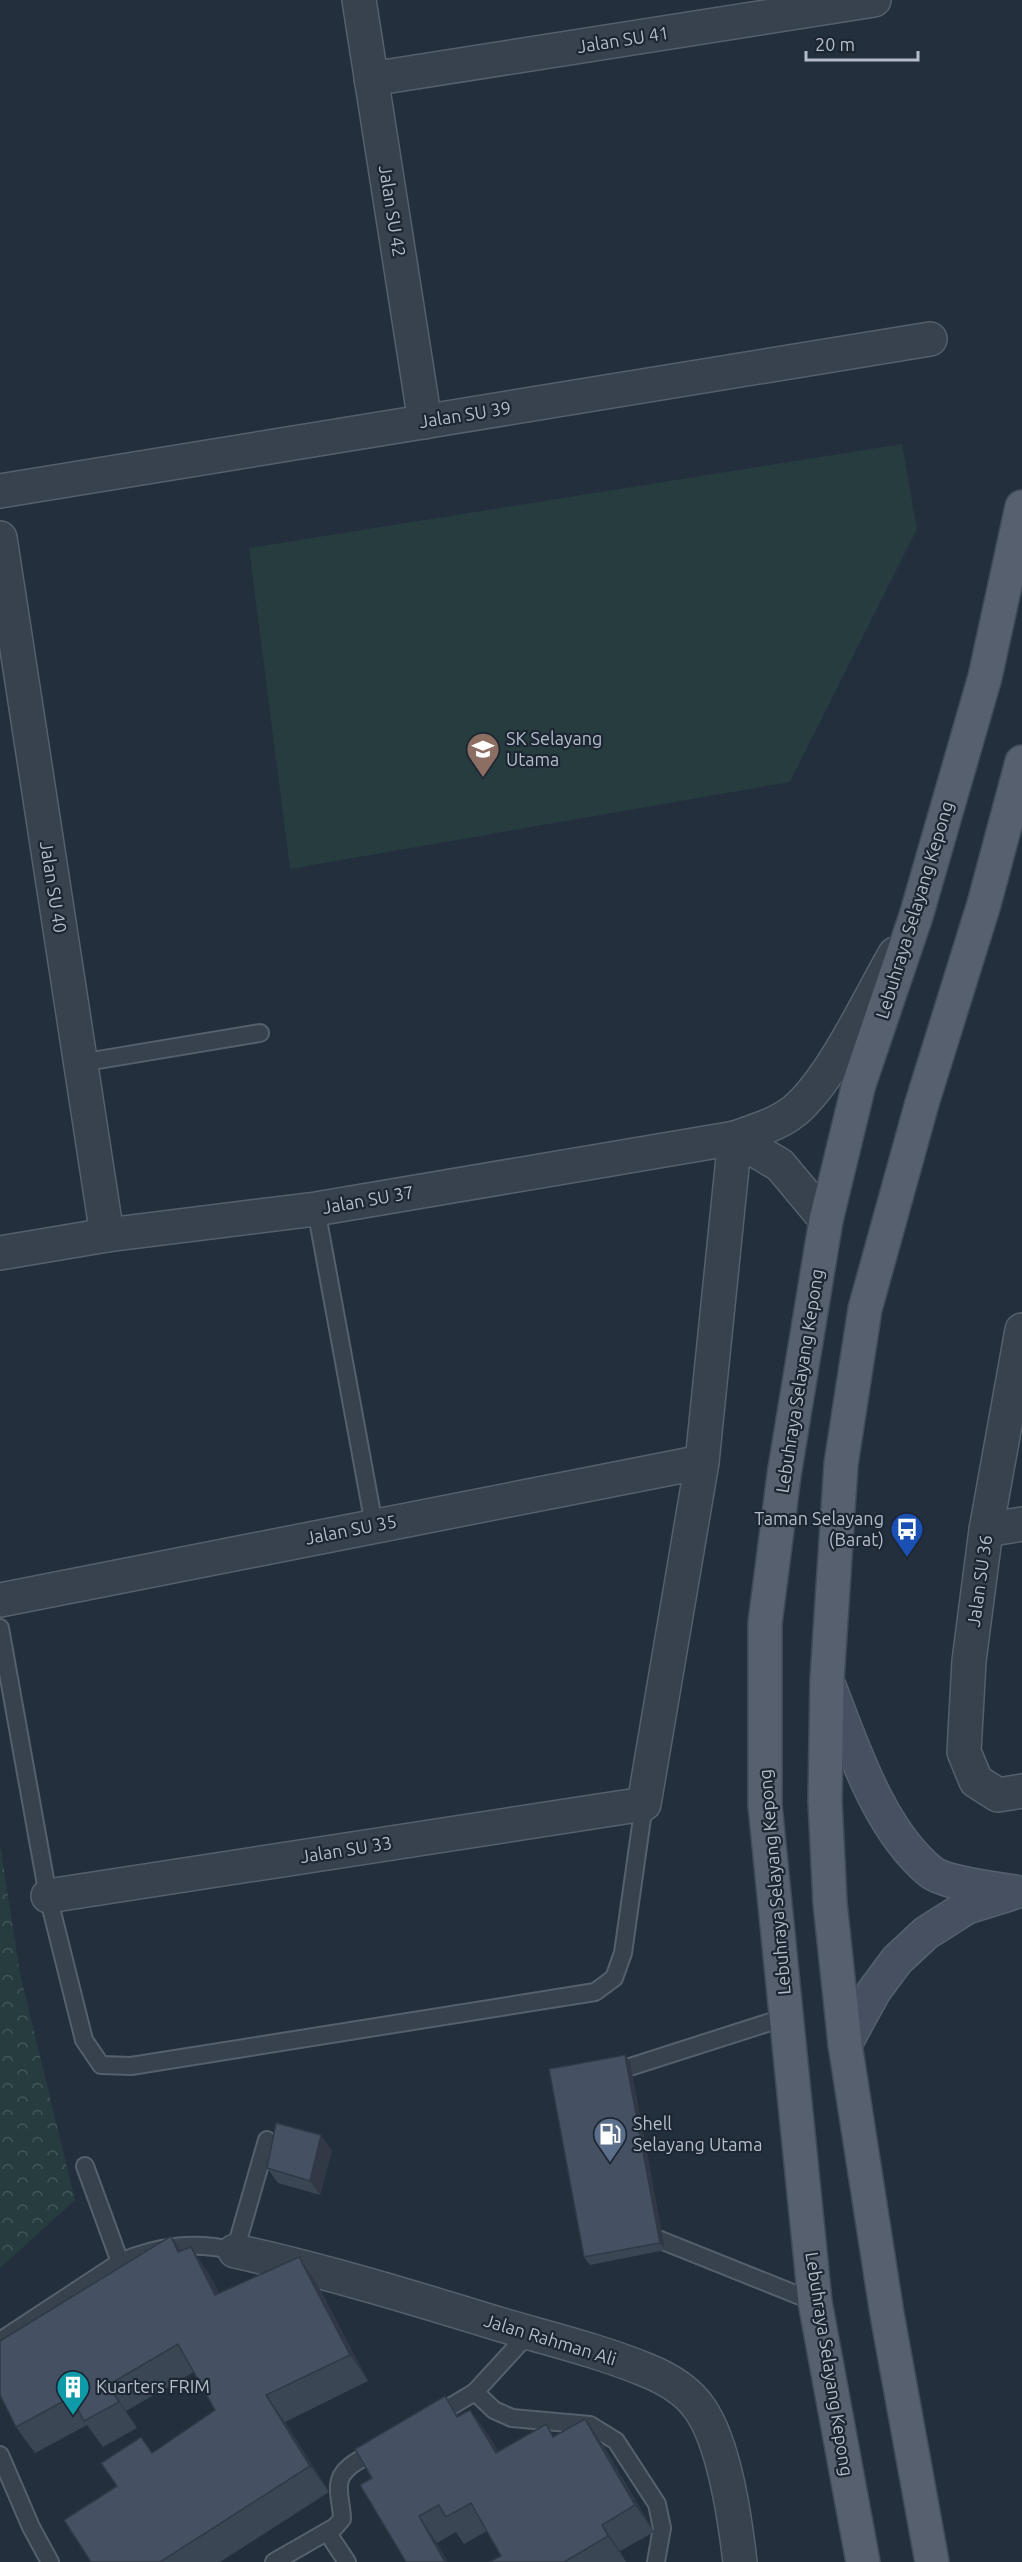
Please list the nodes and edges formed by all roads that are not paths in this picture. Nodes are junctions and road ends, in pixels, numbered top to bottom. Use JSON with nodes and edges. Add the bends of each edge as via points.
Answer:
{"nodes":[{"id":1,"x":358,"y":0,"type":"edge"},
{"id":2,"x":874,"y":0,"type":"edge"},
{"id":3,"x":371,"y":79,"type":"junction"},
{"id":4,"x":930,"y":339,"type":"dead end"},
{"id":5,"x":425,"y":422,"type":"junction"},
{"id":6,"x":0,"y":491,"type":"edge"},
{"id":7,"x":1022,"y":507,"type":"edge"},
{"id":8,"x":0,"y":538,"type":"edge"},
{"id":9,"x":1022,"y":541,"type":"edge"},
{"id":10,"x":1000,"y":608,"type":"junction"},
{"id":11,"x":1022,"y":762,"type":"edge"},
{"id":12,"x":916,"y":916,"type":"junction"},
{"id":13,"x":260,"y":1033,"type":"dead end"},
{"id":14,"x":80,"y":1063,"type":"junction"},
{"id":15,"x":735,"y":1138,"type":"junction"},
{"id":16,"x":316,"y":1209,"type":"junction"},
{"id":17,"x":826,"y":1220,"type":"junction"},
{"id":18,"x":107,"y":1235,"type":"junction"},
{"id":19,"x":0,"y":1253,"type":"edge"},
{"id":20,"x":1022,"y":1329,"type":"edge"},
{"id":21,"x":702,"y":1462,"type":"junction"},
{"id":22,"x":1022,"y":1524,"type":"edge"},
{"id":23,"x":374,"y":1525,"type":"junction"},
{"id":24,"x":986,"y":1530,"type":"junction"},
{"id":25,"x":0,"y":1600,"type":"edge"},
{"id":26,"x":0,"y":1628,"type":"edge"},
{"id":27,"x":827,"y":1680,"type":"junction"},
{"id":28,"x":1022,"y":1791,"type":"edge"},
{"id":29,"x":644,"y":1804,"type":"junction"},
{"id":30,"x":1019,"y":1892,"type":"edge"},
{"id":31,"x":48,"y":1896,"type":"junction"},
{"id":32,"x":786,"y":2017,"type":"junction"},
{"id":33,"x":845,"y":2044,"type":"junction"},
{"id":34,"x":593,"y":2079,"type":"edge"},
{"id":35,"x":267,"y":2140,"type":"dead end"},
{"id":36,"x":85,"y":2166,"type":"dead end"},
{"id":37,"x":622,"y":2225,"type":"edge"},
{"id":38,"x":235,"y":2251,"type":"junction"},
{"id":39,"x":120,"y":2262,"type":"junction"},
{"id":40,"x":815,"y":2302,"type":"junction"},
{"id":41,"x":529,"y":2333,"type":"junction"},
{"id":42,"x":0,"y":2341,"type":"edge"},
{"id":43,"x":475,"y":2392,"type":"junction"},
{"id":44,"x":414,"y":2428,"type":"edge"},
{"id":45,"x":395,"y":2440,"type":"edge"},
{"id":46,"x":0,"y":2455,"type":"edge"},
{"id":47,"x":327,"y":2532,"type":"junction"},
{"id":48,"x":50,"y":2562,"type":"edge"},
{"id":49,"x":274,"y":2562,"type":"edge"},
{"id":50,"x":347,"y":2562,"type":"edge"},
{"id":51,"x":656,"y":2562,"type":"edge"},
{"id":52,"x":740,"y":2562,"type":"edge"},
{"id":53,"x":863,"y":2562,"type":"edge"},
{"id":54,"x":932,"y":2562,"type":"edge"}],
"edges":[{"from":1,"to":3,"type":"street","name":"Jalan SU 42"},
{"from":2,"to":3,"type":"street","name":"Jalan SU 41"},
{"from":3,"to":5,"type":"street","name":"Jalan SU 42"},
{"from":4,"to":5,"type":"street","name":"Jalan SU 39"},
{"from":5,"to":6,"type":"street","name":"Jalan SU 39"},
{"from":7,"to":10,"type":"main road","name":"Lebuhraya Selayang Kepong"},
{"from":8,"to":14,"type":"street","name":"Jalan SU 40"},
{"from":9,"to":10,"type":"main road"},
{"from":10,"to":12,"type":"main road","name":"Lebuhraya Selayang Kepong","via":[[985,677]]},
{"from":11,"to":27,"type":"main road","via":[[865,1310],[841,1464]]},
{"from":12,"to":15,"type":"street","name":"Jalan SU 37","via":[[826,1075],[800,1107],[775,1124]]},
{"from":12,"to":17,"type":"main road","name":"Lebuhraya Selayang Kepong","via":[[859,1084]]},
{"from":13,"to":14,"type":"lane"},
{"from":14,"to":18,"type":"street","name":"Jalan SU 40"},
{"from":15,"to":16,"type":"street","name":"Jalan SU 37"},
{"from":15,"to":17,"type":"street","via":[[780,1165]]},
{"from":15,"to":21,"type":"street"},
{"from":16,"to":18,"type":"street","name":"Jalan SU 37"},
{"from":16,"to":23,"type":"lane"},
{"from":17,"to":32,"type":"main road","name":"Lebuhraya Selayang Kepong","via":[[784,1475],[765,1623],[765,1805]]},
{"from":18,"to":19,"type":"street","name":"Jalan SU 37"},
{"from":20,"to":24,"type":"street","name":"Jalan SU 36"},
{"from":21,"to":23,"type":"street","name":"Jalan SU 35"},
{"from":21,"to":29,"type":"street"},
{"from":22,"to":24,"type":"street"},
{"from":23,"to":25,"type":"street","name":"Jalan SU 35"},
{"from":24,"to":28,"type":"street","name":"Jalan SU 36","via":[[969,1661],[964,1752],[976,1782],[998,1796]]},
{"from":26,"to":31,"type":"lane"},
{"from":27,"to":30,"type":"street","via":[[862,1773],[897,1834],[932,1874]]},
{"from":27,"to":33,"type":"main road","via":[[825,1801],[830,1903]]},
{"from":29,"to":31,"type":"street","name":"Jalan SU 33"},
{"from":29,"to":31,"type":"lane","via":[[623,1953],[614,1978],[595,1992],[131,2066],[101,2065],[84,2040]]},
{"from":30,"to":33,"type":"street","via":[[967,1907],[926,1933],[897,1960],[874,1991]]},
{"from":32,"to":34,"type":"lane"},
{"from":32,"to":40,"type":"main road","name":"Lebuhraya Selayang Kepong"},
{"from":33,"to":54,"type":"main road","via":[[887,2314]]},
{"from":35,"to":38,"type":"lane"},
{"from":36,"to":39,"type":"lane"},
{"from":37,"to":40,"type":"lane"},
{"from":38,"to":39,"type":"lane","via":[[191,2244],[170,2246]]},
{"from":38,"to":41,"type":"street","name":"Jalan Rahman Ali","via":[[320,2269]]},
{"from":39,"to":42,"type":"lane"},
{"from":40,"to":53,"type":"main road","name":"Lebuhraya Selayang Kepong"},
{"from":41,"to":43,"type":"lane"},
{"from":41,"to":52,"type":"street","name":"Jalan Rahman Ali","via":[[646,2370],[684,2391],[700,2409],[712,2435],[735,2524]]},
{"from":43,"to":44,"type":"lane"},
{"from":43,"to":51,"type":"lane","via":[[494,2410],[512,2418],[590,2424],[616,2441],[657,2504],[662,2528]]},
{"from":45,"to":47,"type":"lane","via":[[341,2476],[342,2519]]},
{"from":46,"to":48,"type":"lane"},
{"from":47,"to":49,"type":"lane"},
{"from":47,"to":50,"type":"lane"}]}
